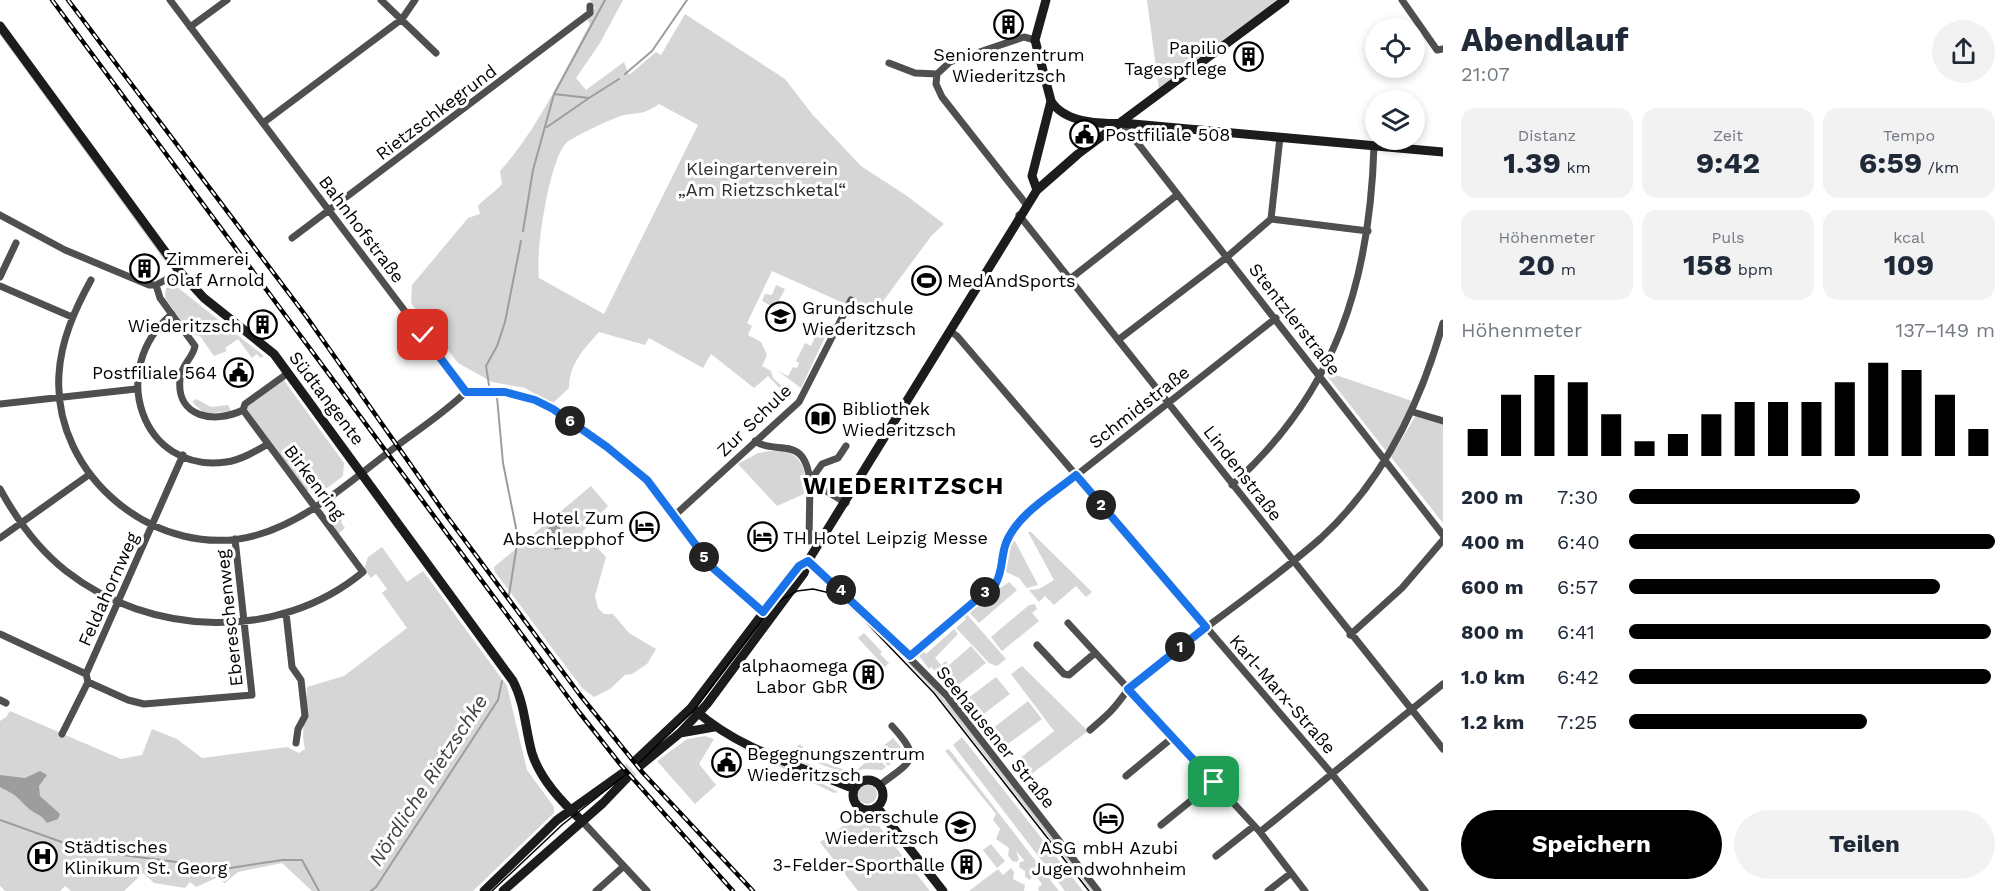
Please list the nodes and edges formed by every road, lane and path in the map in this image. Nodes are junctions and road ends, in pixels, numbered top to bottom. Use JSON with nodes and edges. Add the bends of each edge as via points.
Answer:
{"nodes":[{"id":1,"x":170,"y":0,"type":"edge"},
{"id":2,"x":226,"y":0,"type":"edge"},
{"id":3,"x":381,"y":0,"type":"edge"},
{"id":4,"x":415,"y":0,"type":"edge"},
{"id":5,"x":1046,"y":0,"type":"edge"},
{"id":6,"x":1285,"y":0,"type":"edge"},
{"id":7,"x":1402,"y":0,"type":"edge"},
{"id":8,"x":590,"y":6,"type":"dead end"},
{"id":9,"x":402,"y":20,"type":"junction"},
{"id":10,"x":0,"y":26,"type":"edge"},
{"id":11,"x":190,"y":27,"type":"junction"},
{"id":12,"x":1035,"y":40,"type":"junction"},
{"id":13,"x":1443,"y":49,"type":"edge"},
{"id":14,"x":436,"y":53,"type":"dead end"},
{"id":15,"x":888,"y":63,"type":"dead end"},
{"id":16,"x":936,"y":74,"type":"junction"},
{"id":17,"x":1051,"y":101,"type":"junction"},
{"id":18,"x":263,"y":123,"type":"junction"},
{"id":19,"x":1122,"y":123,"type":"junction"},
{"id":20,"x":1280,"y":137,"type":"junction"},
{"id":21,"x":1365,"y":145,"type":"edge"},
{"id":22,"x":1374,"y":150,"type":"edge"},
{"id":23,"x":1420,"y":150,"type":"edge"},
{"id":24,"x":1443,"y":152,"type":"edge"},
{"id":25,"x":1037,"y":190,"type":"junction"},
{"id":26,"x":1177,"y":195,"type":"junction"},
{"id":27,"x":1026,"y":204,"type":"junction"},
{"id":28,"x":329,"y":211,"type":"junction"},
{"id":29,"x":0,"y":215,"type":"edge"},
{"id":30,"x":1019,"y":216,"type":"junction"},
{"id":31,"x":1271,"y":219,"type":"junction"},
{"id":32,"x":1368,"y":231,"type":"junction"},
{"id":33,"x":292,"y":237,"type":"dead end"},
{"id":34,"x":16,"y":243,"type":"dead end"},
{"id":35,"x":1227,"y":257,"type":"junction"},
{"id":36,"x":180,"y":272,"type":"junction"},
{"id":37,"x":0,"y":277,"type":"edge"},
{"id":38,"x":1070,"y":279,"type":"junction"},
{"id":39,"x":91,"y":280,"type":"dead end"},
{"id":40,"x":156,"y":285,"type":"junction"},
{"id":41,"x":0,"y":286,"type":"edge"},
{"id":42,"x":851,"y":300,"type":"dead end"},
{"id":43,"x":172,"y":314,"type":"junction"},
{"id":44,"x":72,"y":317,"type":"junction"},
{"id":45,"x":1276,"y":318,"type":"junction"},
{"id":46,"x":1443,"y":323,"type":"edge"},
{"id":47,"x":950,"y":330,"type":"junction"},
{"id":48,"x":1118,"y":340,"type":"junction"},
{"id":49,"x":288,"y":373,"type":"junction"},
{"id":50,"x":1320,"y":376,"type":"junction"},
{"id":51,"x":136,"y":389,"type":"junction"},
{"id":52,"x":466,"y":392,"type":"junction"},
{"id":53,"x":60,"y":397,"type":"junction"},
{"id":54,"x":0,"y":404,"type":"edge"},
{"id":55,"x":1169,"y":404,"type":"junction"},
{"id":56,"x":243,"y":410,"type":"junction"},
{"id":57,"x":1413,"y":411,"type":"junction"},
{"id":58,"x":1443,"y":421,"type":"edge"},
{"id":59,"x":755,"y":441,"type":"junction"},
{"id":60,"x":268,"y":444,"type":"junction"},
{"id":61,"x":846,"y":446,"type":"dead end"},
{"id":62,"x":183,"y":455,"type":"junction"},
{"id":63,"x":1384,"y":459,"type":"junction"},
{"id":64,"x":362,"y":472,"type":"junction"},
{"id":65,"x":90,"y":474,"type":"junction"},
{"id":66,"x":1076,"y":475,"type":"junction"},
{"id":67,"x":810,"y":481,"type":"junction"},
{"id":68,"x":1232,"y":485,"type":"junction"},
{"id":69,"x":0,"y":489,"type":"edge"},
{"id":70,"x":846,"y":503,"type":"junction"},
{"id":71,"x":315,"y":506,"type":"junction"},
{"id":72,"x":674,"y":516,"type":"junction"},
{"id":73,"x":21,"y":523,"type":"junction"},
{"id":74,"x":152,"y":526,"type":"junction"},
{"id":75,"x":1443,"y":535,"type":"edge"},
{"id":76,"x":0,"y":538,"type":"edge"},
{"id":77,"x":235,"y":539,"type":"junction"},
{"id":78,"x":1443,"y":540,"type":"edge"},
{"id":79,"x":809,"y":541,"type":"dead end"},
{"id":80,"x":1293,"y":560,"type":"junction"},
{"id":81,"x":808,"y":561,"type":"junction"},
{"id":82,"x":117,"y":603,"type":"junction"},
{"id":83,"x":286,"y":613,"type":"junction"},
{"id":84,"x":766,"y":615,"type":"junction"},
{"id":85,"x":244,"y":621,"type":"junction"},
{"id":86,"x":1068,"y":623,"type":"dead end"},
{"id":87,"x":1206,"y":627,"type":"junction"},
{"id":88,"x":0,"y":634,"type":"edge"},
{"id":89,"x":1350,"y":635,"type":"junction"},
{"id":90,"x":1037,"y":645,"type":"dead end"},
{"id":91,"x":1095,"y":653,"type":"junction"},
{"id":92,"x":910,"y":656,"type":"junction"},
{"id":93,"x":87,"y":678,"type":"junction"},
{"id":94,"x":1443,"y":684,"type":"edge"},
{"id":95,"x":1128,"y":689,"type":"junction"},
{"id":96,"x":695,"y":711,"type":"junction"},
{"id":97,"x":1412,"y":711,"type":"junction"},
{"id":98,"x":892,"y":726,"type":"dead end"},
{"id":99,"x":714,"y":727,"type":"junction"},
{"id":100,"x":1090,"y":730,"type":"dead end"},
{"id":101,"x":680,"y":733,"type":"junction"},
{"id":102,"x":63,"y":734,"type":"dead end"},
{"id":103,"x":1173,"y":738,"type":"junction"},
{"id":104,"x":296,"y":743,"type":"dead end"},
{"id":105,"x":1443,"y":749,"type":"edge"},
{"id":106,"x":1332,"y":774,"type":"junction"},
{"id":107,"x":1126,"y":776,"type":"dead end"},
{"id":108,"x":1214,"y":782,"type":"junction"},
{"id":109,"x":880,"y":785,"type":"junction"},
{"id":110,"x":854,"y":789,"type":"junction"},
{"id":111,"x":877,"y":807,"type":"junction"},
{"id":112,"x":571,"y":810,"type":"junction"},
{"id":113,"x":581,"y":820,"type":"junction"},
{"id":114,"x":1161,"y":825,"type":"dead end"},
{"id":115,"x":1254,"y":826,"type":"junction"},
{"id":116,"x":1260,"y":832,"type":"junction"},
{"id":117,"x":1216,"y":856,"type":"dead end"},
{"id":118,"x":624,"y":866,"type":"junction"},
{"id":119,"x":1291,"y":873,"type":"junction"},
{"id":120,"x":484,"y":891,"type":"edge"},
{"id":121,"x":503,"y":891,"type":"edge"},
{"id":122,"x":596,"y":891,"type":"edge"},
{"id":123,"x":647,"y":891,"type":"edge"},
{"id":124,"x":943,"y":891,"type":"edge"},
{"id":125,"x":1098,"y":891,"type":"edge"},
{"id":126,"x":1268,"y":891,"type":"edge"},
{"id":127,"x":1305,"y":891,"type":"edge"},
{"id":128,"x":1425,"y":891,"type":"edge"}],
"edges":[{"from":1,"to":11,"type":"street","name":"Bahnhofstraße"},
{"from":2,"to":11,"type":"street"},
{"from":3,"to":9,"type":"street"},
{"from":4,"to":9,"type":"street"},
{"from":5,"to":12,"type":"street"},
{"from":6,"to":19,"type":"street"},
{"from":7,"to":13,"type":"street","via":[[1437,50]]},
{"from":8,"to":28,"type":"street","name":"Rietzschkegrund","via":[[590,13]]},
{"from":9,"to":14,"type":"street"},
{"from":9,"to":18,"type":"street"},
{"from":10,"to":36,"type":"street","name":"Südtangente"},
{"from":11,"to":18,"type":"street","name":"Bahnhofstraße"},
{"from":12,"to":16,"type":"street","via":[[1024,36],[950,62]]},
{"from":12,"to":17,"type":"street"},
{"from":15,"to":16,"type":"street","via":[[915,73]]},
{"from":16,"to":27,"type":"street","via":[[942,97]]},
{"from":17,"to":19,"type":"street","via":[[1062,113],[1102,124]]},
{"from":17,"to":25,"type":"street","via":[[1032,176]]},
{"from":18,"to":28,"type":"street","name":"Bahnhofstraße"},
{"from":19,"to":20,"type":"street"},
{"from":19,"to":25,"type":"street"},
{"from":19,"to":26,"type":"street","name":"Stentzlerstraße"},
{"from":20,"to":21,"type":"street"},
{"from":20,"to":31,"type":"street"},
{"from":22,"to":32,"type":"street"},
{"from":23,"to":24,"type":"street"},
{"from":25,"to":27,"type":"street"},
{"from":26,"to":35,"type":"street","name":"Stentzlerstraße"},
{"from":26,"to":38,"type":"street"},
{"from":27,"to":30,"type":"street"},
{"from":28,"to":33,"type":"street","name":"Rietzschkegrund"},
{"from":28,"to":52,"type":"street","name":"Bahnhofstraße"},
{"from":29,"to":40,"type":"street","via":[[65,250],[142,283]]},
{"from":30,"to":38,"type":"street","name":"Lindenstraße"},
{"from":30,"to":47,"type":"street"},
{"from":31,"to":32,"type":"street"},
{"from":31,"to":35,"type":"street"},
{"from":32,"to":50,"type":"street","via":[[1352,304]]},
{"from":34,"to":37,"type":"street"},
{"from":35,"to":45,"type":"street","name":"Stentzlerstraße"},
{"from":35,"to":48,"type":"street"},
{"from":36,"to":40,"type":"street"},
{"from":36,"to":49,"type":"street","name":"Südtangente","via":[[204,298],[266,346]]},
{"from":38,"to":48,"type":"street","name":"Lindenstraße"},
{"from":39,"to":44,"type":"street"},
{"from":40,"to":43,"type":"street"},
{"from":41,"to":44,"type":"street"},
{"from":42,"to":59,"type":"street","name":"Zur Schule","via":[[803,396]]},
{"from":43,"to":51,"type":"street","via":[[144,347]]},
{"from":43,"to":56,"type":"street","via":[[195,346],[179,381],[186,403],[194,412],[216,419]]},
{"from":44,"to":53,"type":"street","via":[[61,354]]},
{"from":45,"to":50,"type":"street","name":"Stentzlerstraße"},
{"from":45,"to":55,"type":"street","name":"Schmidstraße"},
{"from":46,"to":57,"type":"street"},
{"from":47,"to":66,"type":"street","name":"Karl-Marx-Straße"},
{"from":47,"to":70,"type":"street"},
{"from":48,"to":55,"type":"street","name":"Lindenstraße"},
{"from":49,"to":56,"type":"street"},
{"from":49,"to":64,"type":"street","name":"Südtangente"},
{"from":50,"to":63,"type":"street","name":"Stentzlerstraße"},
{"from":50,"to":68,"type":"street","via":[[1287,429],[1262,459]]},
{"from":51,"to":53,"type":"street"},
{"from":51,"to":62,"type":"street","via":[[152,429]]},
{"from":52,"to":64,"type":"street"},
{"from":52,"to":72,"type":"street","via":[[518,394],[553,409],[647,480]]},
{"from":53,"to":54,"type":"street"},
{"from":53,"to":65,"type":"street","via":[[69,437]]},
{"from":55,"to":66,"type":"street","name":"Schmidstraße"},
{"from":55,"to":68,"type":"street","name":"Lindenstraße"},
{"from":56,"to":60,"type":"street","name":"Birkenring"},
{"from":57,"to":58,"type":"street"},
{"from":57,"to":63,"type":"street"},
{"from":59,"to":67,"type":"street","via":[[791,448],[804,462]]},
{"from":59,"to":72,"type":"street","name":"Zur Schule"},
{"from":60,"to":62,"type":"street","via":[[228,462]]},
{"from":60,"to":71,"type":"street","name":"Birkenring"},
{"from":61,"to":67,"type":"street","via":[[838,458],[822,464]]},
{"from":62,"to":74,"type":"street","name":"Feldahornweg"},
{"from":63,"to":75,"type":"street","name":"Stentzlerstraße"},
{"from":63,"to":80,"type":"street","via":[[1349,508]]},
{"from":64,"to":71,"type":"street"},
{"from":64,"to":112,"type":"street","name":"Südtangente","via":[[508,673],[522,700],[536,762]]},
{"from":65,"to":73,"type":"street"},
{"from":65,"to":74,"type":"street","via":[[117,502]]},
{"from":66,"to":87,"type":"street","name":"Karl-Marx-Straße"},
{"from":66,"to":92,"type":"street","name":"Schmidstraße","via":[[1022,519],[1006,541],[996,583]]},
{"from":67,"to":70,"type":"street"},
{"from":67,"to":79,"type":"street"},
{"from":68,"to":80,"type":"street","name":"Lindenstraße"},
{"from":69,"to":73,"type":"street"},
{"from":70,"to":81,"type":"street"},
{"from":71,"to":77,"type":"street","via":[[277,528]]},
{"from":71,"to":83,"type":"street","name":"Birkenring","via":[[363,572],[334,593]]},
{"from":72,"to":84,"type":"street","via":[[713,568]]},
{"from":73,"to":76,"type":"street"},
{"from":73,"to":82,"type":"street","via":[[65,571]]},
{"from":74,"to":77,"type":"street","via":[[194,538]]},
{"from":74,"to":82,"type":"street","name":"Feldahornweg"},
{"from":77,"to":85,"type":"street","name":"Ebereschenweg"},
{"from":78,"to":89,"type":"street","via":[[1402,588]]},
{"from":80,"to":87,"type":"street"},
{"from":80,"to":89,"type":"street","name":"Lindenstraße"},
{"from":81,"to":84,"type":"street","via":[[799,566]]},
{"from":81,"to":92,"type":"street","name":"Seehausener Straße"},
{"from":82,"to":85,"type":"street","via":[[195,622]]},
{"from":82,"to":93,"type":"street","name":"Feldahornweg"},
{"from":83,"to":85,"type":"street"},
{"from":83,"to":104,"type":"street","via":[[292,667],[301,680],[304,716]]},
{"from":84,"to":96,"type":"street"},
{"from":85,"to":93,"type":"street","name":"Ebereschenweg","via":[[252,694],[144,704],[128,700]]},
{"from":86,"to":91,"type":"street"},
{"from":87,"to":95,"type":"street"},
{"from":87,"to":106,"type":"street","name":"Karl-Marx-Straße"},
{"from":88,"to":93,"type":"street"},
{"from":89,"to":97,"type":"street","name":"Lindenstraße"},
{"from":90,"to":91,"type":"street","via":[[1069,675]]},
{"from":91,"to":95,"type":"street"},
{"from":92,"to":125,"type":"street","name":"Seehausener Straße","via":[[947,696]]},
{"from":93,"to":102,"type":"street","name":"Feldahornweg"},
{"from":94,"to":97,"type":"street"},
{"from":95,"to":100,"type":"street"},
{"from":95,"to":103,"type":"street"},
{"from":96,"to":99,"type":"street"},
{"from":96,"to":101,"type":"street"},
{"from":96,"to":101,"type":"street","via":[[639,763]]},
{"from":97,"to":105,"type":"street","name":"Lindenstraße"},
{"from":97,"to":106,"type":"street"},
{"from":98,"to":109,"type":"street","via":[[909,744],[911,756],[908,763]]},
{"from":99,"to":101,"type":"street"},
{"from":99,"to":110,"type":"street"},
{"from":103,"to":107,"type":"street"},
{"from":103,"to":108,"type":"street"},
{"from":106,"to":116,"type":"street"},
{"from":106,"to":128,"type":"street","name":"Karl-Marx-Straße"},
{"from":108,"to":114,"type":"street"},
{"from":108,"to":115,"type":"street"},
{"from":109,"to":110,"type":"street","via":[[866,779]]},
{"from":109,"to":111,"type":"street","via":[[883,796]]},
{"from":110,"to":111,"type":"street","via":[[852,796],[858,806],[867,810]]},
{"from":111,"to":124,"type":"street"},
{"from":112,"to":113,"type":"street","name":"Südtangente"},
{"from":112,"to":113,"type":"street","via":[[625,775],[603,803]]},
{"from":112,"to":120,"type":"street"},
{"from":113,"to":118,"type":"street"},
{"from":113,"to":121,"type":"street"},
{"from":115,"to":116,"type":"street"},
{"from":115,"to":117,"type":"street"},
{"from":116,"to":119,"type":"street"},
{"from":118,"to":122,"type":"street"},
{"from":118,"to":123,"type":"street"},
{"from":119,"to":126,"type":"street"},
{"from":119,"to":127,"type":"street"}]}
